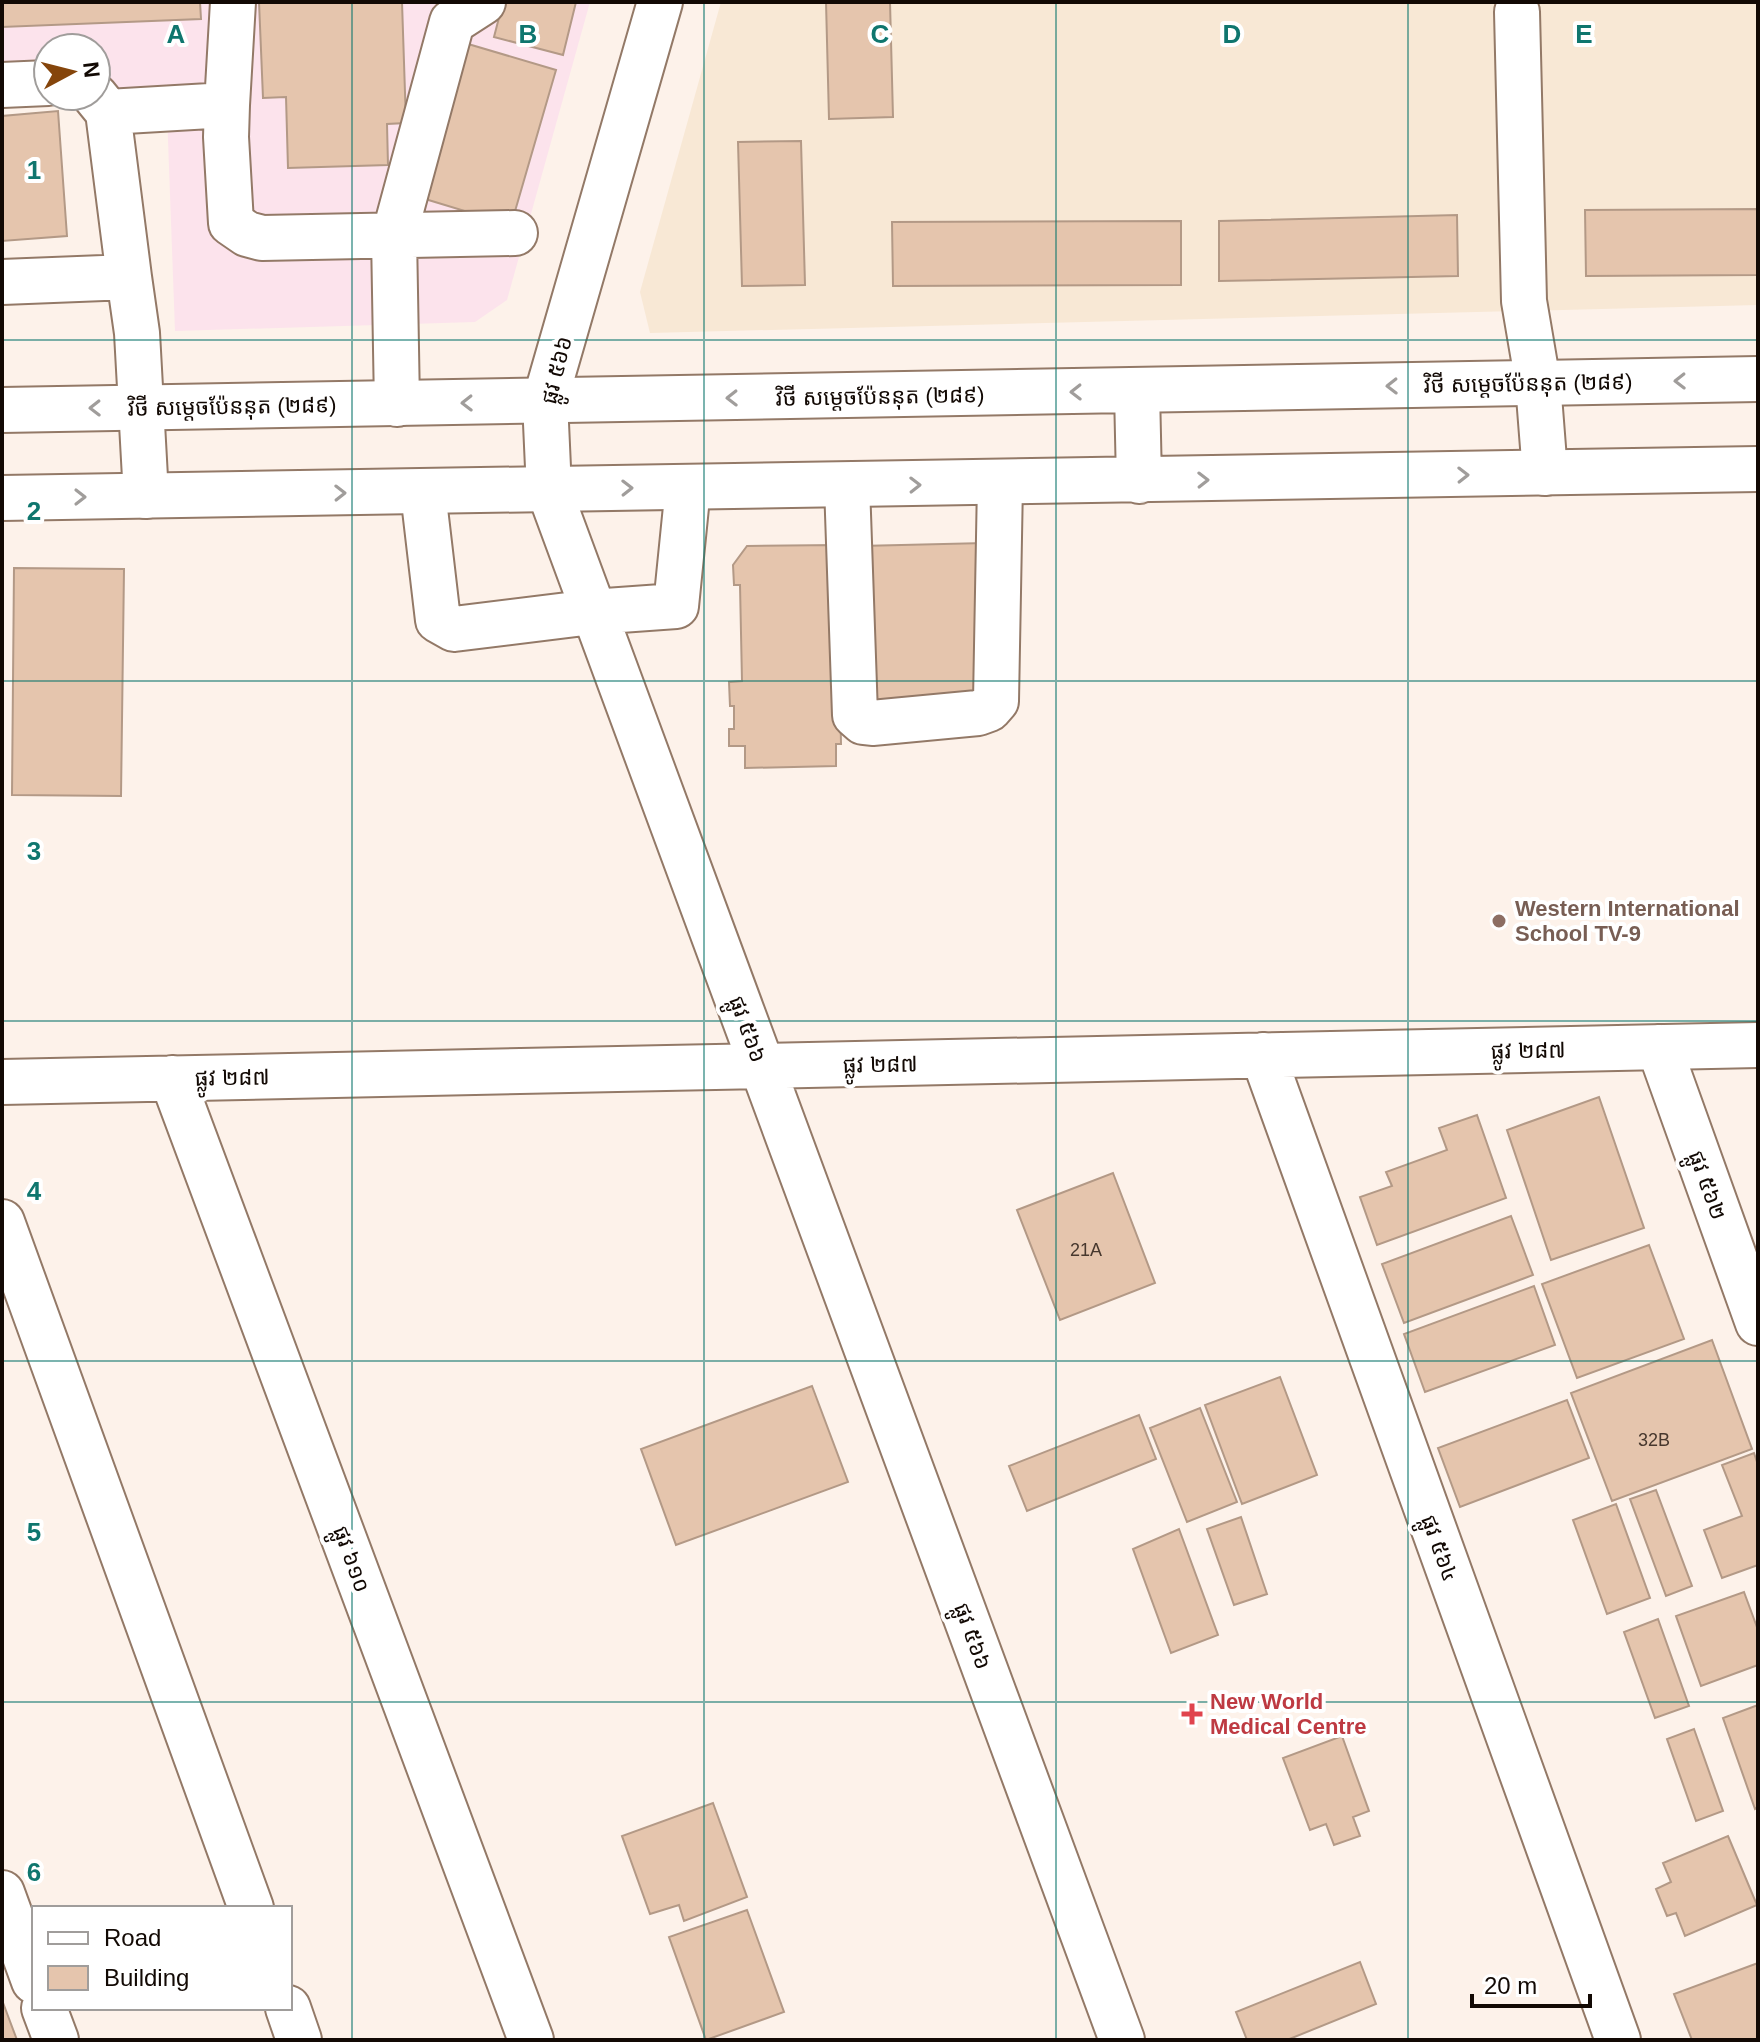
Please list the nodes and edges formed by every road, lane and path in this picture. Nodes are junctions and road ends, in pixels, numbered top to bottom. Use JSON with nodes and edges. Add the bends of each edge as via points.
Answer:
{"nodes":[{"id":1,"x":233,"y":2,"type":"edge"},
{"id":2,"x":483,"y":2,"type":"edge"},
{"id":3,"x":660,"y":2,"type":"edge"},
{"id":4,"x":1517,"y":12,"type":"dead end"},
{"id":5,"x":32,"y":84,"type":"edge"},
{"id":6,"x":2,"y":85,"type":"edge"},
{"id":7,"x":112,"y":104,"type":"edge"},
{"id":8,"x":227,"y":105,"type":"junction"},
{"id":9,"x":103,"y":112,"type":"edge"},
{"id":10,"x":515,"y":233,"type":"dead end"},
{"id":11,"x":394,"y":236,"type":"junction"},
{"id":12,"x":129,"y":277,"type":"junction"},
{"id":13,"x":2,"y":282,"type":"edge"},
{"id":14,"x":1758,"y":379,"type":"edge"},
{"id":15,"x":1538,"y":383,"type":"junction"},
{"id":16,"x":1137,"y":391,"type":"junction"},
{"id":17,"x":545,"y":401,"type":"junction"},
{"id":18,"x":397,"y":404,"type":"junction"},
{"id":19,"x":143,"y":408,"type":"junction"},
{"id":20,"x":2,"y":410,"type":"edge"},
{"id":21,"x":1758,"y":469,"type":"edge"},
{"id":22,"x":1545,"y":473,"type":"junction"},
{"id":23,"x":1139,"y":481,"type":"junction"},
{"id":24,"x":1000,"y":483,"type":"junction"},
{"id":25,"x":847,"y":485,"type":"junction"},
{"id":26,"x":688,"y":487,"type":"junction"},
{"id":27,"x":549,"y":490,"type":"junction"},
{"id":28,"x":423,"y":492,"type":"junction"},
{"id":29,"x":146,"y":496,"type":"junction"},
{"id":30,"x":2,"y":498,"type":"edge"},
{"id":31,"x":592,"y":612,"type":"junction"},
{"id":32,"x":1758,"y":1045,"type":"edge"},
{"id":33,"x":1659,"y":1047,"type":"junction"},
{"id":34,"x":1263,"y":1055,"type":"junction"},
{"id":35,"x":762,"y":1066,"type":"junction"},
{"id":36,"x":172,"y":1078,"type":"junction"},
{"id":37,"x":2,"y":1082,"type":"edge"},
{"id":38,"x":2,"y":1222,"type":"edge"},
{"id":39,"x":1758,"y":1323,"type":"edge"},
{"id":40,"x":2,"y":1893,"type":"edge"},
{"id":41,"x":250,"y":1906,"type":"edge"},
{"id":42,"x":32,"y":1976,"type":"edge"},
{"id":43,"x":45,"y":2010,"type":"edge"},
{"id":44,"x":289,"y":2010,"type":"edge"},
{"id":45,"x":56,"y":2040,"type":"edge"},
{"id":46,"x":299,"y":2040,"type":"edge"},
{"id":47,"x":531,"y":2040,"type":"edge"},
{"id":48,"x":1122,"y":2040,"type":"edge"},
{"id":49,"x":1618,"y":2040,"type":"edge"}],
"edges":[{"from":1,"to":8,"type":"street"},
{"from":2,"to":11,"type":"street","via":[[452,22]]},
{"from":3,"to":17,"type":"street","name":"ផ្លូវ ៥៦៦"},
{"from":4,"to":15,"type":"street","via":[[1524,301]]},
{"from":5,"to":6,"type":"street"},
{"from":7,"to":8,"type":"street"},
{"from":8,"to":11,"type":"street","via":[[231,223],[262,238]]},
{"from":9,"to":12,"type":"street"},
{"from":10,"to":11,"type":"street"},
{"from":11,"to":18,"type":"street"},
{"from":12,"to":13,"type":"street"},
{"from":12,"to":19,"type":"street"},
{"from":14,"to":15,"type":"street","name":"វិថី សម្តេចប៉ែននុត (២៨៩)","one_way":true},
{"from":15,"to":16,"type":"street","name":"វិថី សម្តេចប៉ែននុត (២៨៩)","one_way":true},
{"from":15,"to":22,"type":"street"},
{"from":16,"to":17,"type":"street","name":"វិថី សម្តេចប៉ែននុត (២៨៩)","one_way":true},
{"from":16,"to":23,"type":"street"},
{"from":17,"to":18,"type":"street","name":"វិថី សម្តេចប៉ែននុត (២៨៩)","one_way":true},
{"from":17,"to":27,"type":"street","name":"ផ្លូវ ៥៦៦"},
{"from":18,"to":19,"type":"street","name":"វិថី សម្តេចប៉ែននុត (២៨៩)"},
{"from":19,"to":20,"type":"street","name":"វិថី សម្តេចប៉ែននុត (២៨៩)","one_way":true},
{"from":19,"to":29,"type":"street"},
{"from":21,"to":22,"type":"street"},
{"from":23,"to":22,"type":"street","one_way":true},
{"from":23,"to":24,"type":"street"},
{"from":25,"to":24,"type":"street","one_way":true},
{"from":24,"to":25,"type":"street","via":[[996,701],[978,713],[872,723],[855,715]]},
{"from":25,"to":26,"type":"street"},
{"from":27,"to":26,"type":"street","one_way":true},
{"from":26,"to":31,"type":"street","via":[[676,606]]},
{"from":27,"to":28,"type":"street"},
{"from":27,"to":31,"type":"street","name":"ផ្លូវ ៥៦៦"},
{"from":29,"to":28,"type":"street","one_way":true},
{"from":28,"to":31,"type":"street","via":[[438,620],[454,629]]},
{"from":30,"to":29,"type":"street","one_way":true},
{"from":31,"to":35,"type":"street","name":"ផ្លូវ ៥៦៦"},
{"from":32,"to":33,"type":"street","name":"ផ្លូវ ២៨៧"},
{"from":33,"to":34,"type":"street","name":"ផ្លូវ ២៨៧"},
{"from":33,"to":39,"type":"street","name":"ផ្លូវ ៥៦២"},
{"from":34,"to":35,"type":"street","name":"ផ្លូវ ២៨៧"},
{"from":34,"to":49,"type":"street","name":"ផ្លូវ ៥៦៤"},
{"from":35,"to":36,"type":"street","name":"ផ្លូវ ២៨៧"},
{"from":35,"to":48,"type":"street","name":"ផ្លូវ ៥៦៦"},
{"from":36,"to":37,"type":"street","name":"ផ្លូវ ២៨៧"},
{"from":36,"to":47,"type":"street","name":"ផ្លូវ ៦១០"},
{"from":38,"to":41,"type":"street"},
{"from":40,"to":42,"type":"street"},
{"from":43,"to":45,"type":"street"},
{"from":44,"to":46,"type":"street"}]}
